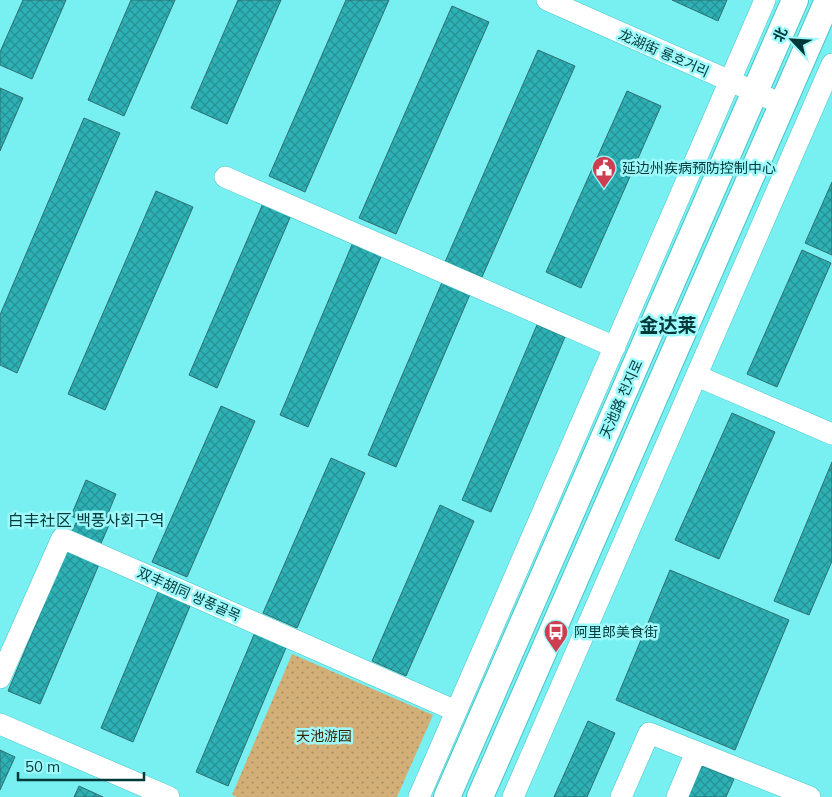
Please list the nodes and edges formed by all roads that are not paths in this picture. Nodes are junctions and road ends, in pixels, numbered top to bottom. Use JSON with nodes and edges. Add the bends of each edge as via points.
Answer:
{"nodes":[{"id":1,"x":547,"y":0,"type":"edge"},
{"id":2,"x":765,"y":0,"type":"edge"},
{"id":3,"x":795,"y":0,"type":"edge"},
{"id":4,"x":828,"y":0,"type":"edge"},
{"id":5,"x":832,"y":64,"type":"edge"},
{"id":6,"x":730,"y":82,"type":"junction"},
{"id":7,"x":754,"y":92,"type":"junction"},
{"id":8,"x":782,"y":104,"type":"junction"},
{"id":9,"x":224,"y":177,"type":"dead end"},
{"id":10,"x":615,"y":347,"type":"junction"},
{"id":11,"x":697,"y":376,"type":"junction"},
{"id":12,"x":832,"y":434,"type":"edge"},
{"id":13,"x":0,"y":678,"type":"edge"},
{"id":14,"x":456,"y":711,"type":"junction"},
{"id":15,"x":0,"y":724,"type":"edge"},
{"id":16,"x":696,"y":752,"type":"junction"},
{"id":17,"x":802,"y":796,"type":"edge"},
{"id":18,"x":169,"y":797,"type":"edge"},
{"id":19,"x":418,"y":797,"type":"edge"},
{"id":20,"x":447,"y":797,"type":"edge"},
{"id":21,"x":480,"y":797,"type":"edge"},
{"id":22,"x":514,"y":797,"type":"edge"},
{"id":23,"x":621,"y":797,"type":"edge"},
{"id":24,"x":677,"y":797,"type":"edge"}],
"edges":[{"from":1,"to":6,"type":"street","name":"龙湖街 룡호거리"},
{"from":2,"to":6,"type":"street","name":"天池路 천지로"},
{"from":3,"to":7,"type":"main road","name":"天池路 천지로"},
{"from":4,"to":8,"type":"main road"},
{"from":5,"to":11,"type":"street"},
{"from":6,"to":7,"type":"street","name":"龙湖街 룡호거리"},
{"from":6,"to":10,"type":"street","name":"天池路 천지로"},
{"from":7,"to":8,"type":"street","name":"龙湖街 룡호거리"},
{"from":7,"to":20,"type":"main road","name":"天池路 천지로"},
{"from":8,"to":21,"type":"main road"},
{"from":9,"to":10,"type":"street"},
{"from":10,"to":14,"type":"street","name":"天池路 천지로"},
{"from":11,"to":12,"type":"street"},
{"from":11,"to":22,"type":"street"},
{"from":13,"to":14,"type":"street","name":"双丰胡同 쌍풍골목","via":[[62,538]]},
{"from":14,"to":19,"type":"street","name":"天池路 천지로"},
{"from":15,"to":18,"type":"street"},
{"from":16,"to":17,"type":"street"},
{"from":16,"to":23,"type":"street","via":[[649,733]]},
{"from":16,"to":24,"type":"street"}]}
